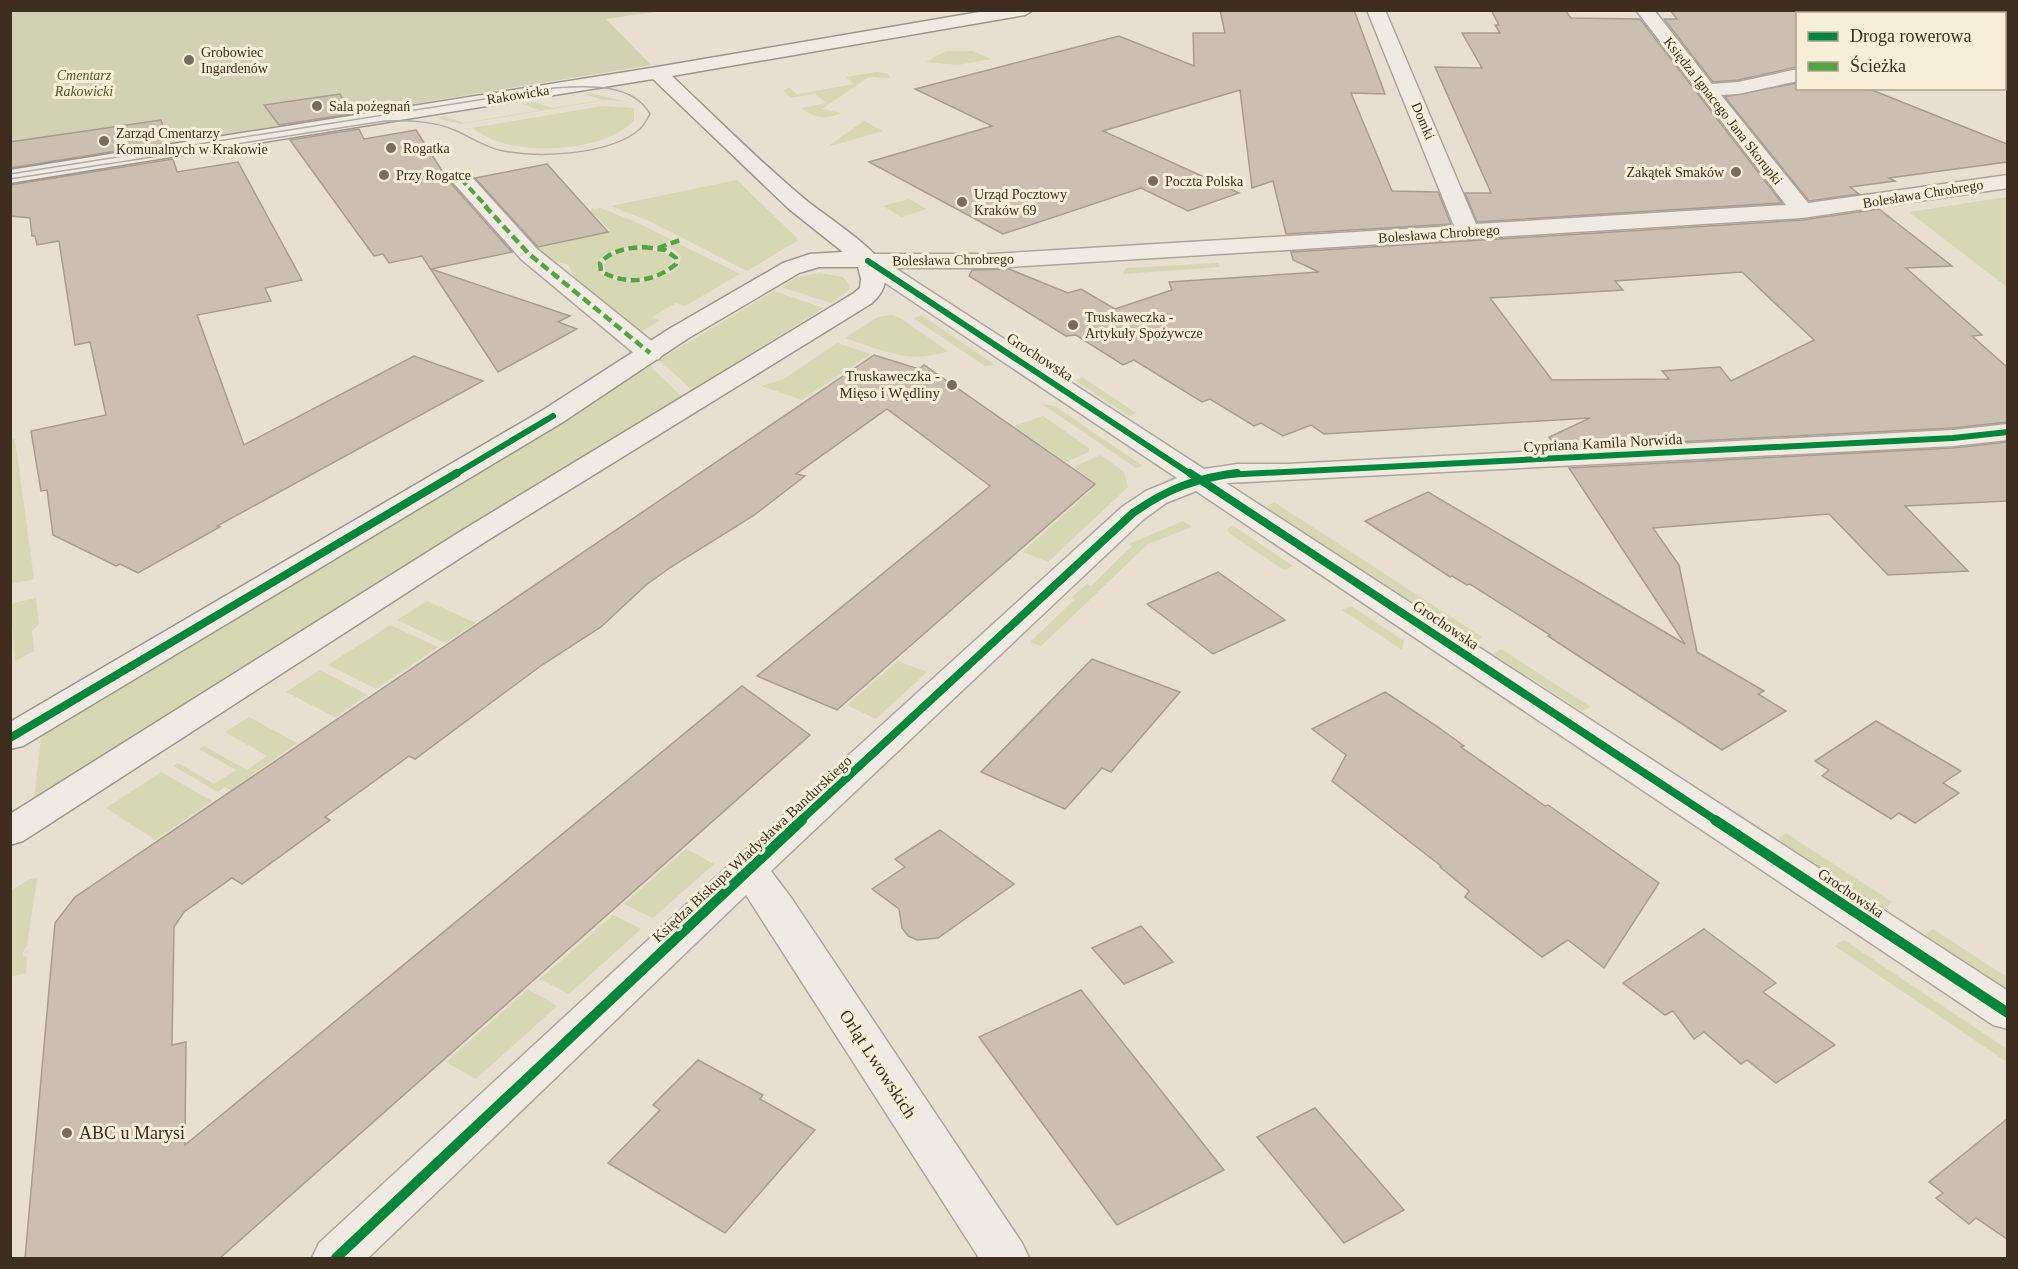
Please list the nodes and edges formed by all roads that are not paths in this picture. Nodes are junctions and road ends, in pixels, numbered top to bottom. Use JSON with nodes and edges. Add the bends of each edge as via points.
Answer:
{"nodes":[{"id":1,"x":1025,"y":10,"type":"edge"},
{"id":2,"x":1376,"y":10,"type":"edge"},
{"id":3,"x":1644,"y":10,"type":"edge"},
{"id":4,"x":657,"y":73,"type":"junction"},
{"id":5,"x":1796,"y":75,"type":"edge"},
{"id":6,"x":1705,"y":90,"type":"junction"},
{"id":7,"x":10,"y":177,"type":"edge"},
{"id":8,"x":461,"y":179,"type":"dead end"},
{"id":9,"x":2007,"y":182,"type":"edge"},
{"id":10,"x":1802,"y":211,"type":"junction"},
{"id":11,"x":1468,"y":232,"type":"junction"},
{"id":12,"x":868,"y":261,"type":"junction"},
{"id":13,"x":650,"y":353,"type":"junction"},
{"id":14,"x":2007,"y":432,"type":"edge"},
{"id":15,"x":1200,"y":478,"type":"junction"},
{"id":16,"x":10,"y":738,"type":"edge"},
{"id":17,"x":10,"y":832,"type":"edge"},
{"id":18,"x":748,"y":870,"type":"junction"},
{"id":19,"x":2007,"y":1013,"type":"edge"},
{"id":20,"x":336,"y":1258,"type":"edge"},
{"id":21,"x":1005,"y":1258,"type":"edge"}],
"edges":[{"from":1,"to":4,"type":"street","name":"Rakowicka"},
{"from":2,"to":11,"type":"street","name":"Domki"},
{"from":3,"to":6,"type":"street","name":"Księdza Ignacego Jana Skorupki"},
{"from":4,"to":7,"type":"street","name":"Rakowicka"},
{"from":4,"to":12,"type":"street","name":"Grochowska","via":[[798,204]]},
{"from":5,"to":6,"type":"street","via":[[1738,88]]},
{"from":6,"to":10,"type":"street","name":"Księdza Ignacego Jana Skorupki"},
{"from":8,"to":13,"type":"street","via":[[529,254]]},
{"from":9,"to":10,"type":"street","name":"Bolesława Chrobrego"},
{"from":10,"to":11,"type":"street","name":"Bolesława Chrobrego"},
{"from":11,"to":12,"type":"street","name":"Bolesława Chrobrego","via":[[993,261]]},
{"from":12,"to":13,"type":"street","name":"Bolesława Chrobrego","via":[[801,263]]},
{"from":12,"to":15,"type":"street","name":"Grochowska"},
{"from":12,"to":17,"type":"street","via":[[872,290],[863,298],[477,534]]},
{"from":13,"to":16,"type":"street","name":"Bolesława Chrobrego","via":[[554,416]]},
{"from":14,"to":15,"type":"street","name":"Cypriana Kamila Norwida"},
{"from":15,"to":18,"type":"street","name":"Księdza Biskupa Władysława Bandurskiego","via":[[1156,497],[1133,513]]},
{"from":15,"to":19,"type":"street","name":"Grochowska"},
{"from":18,"to":20,"type":"street","name":"Księdza Biskupa Władysława Bandurskiego"},
{"from":18,"to":21,"type":"street","name":"Orląt Lwowskich","via":[[778,909]]}]}
